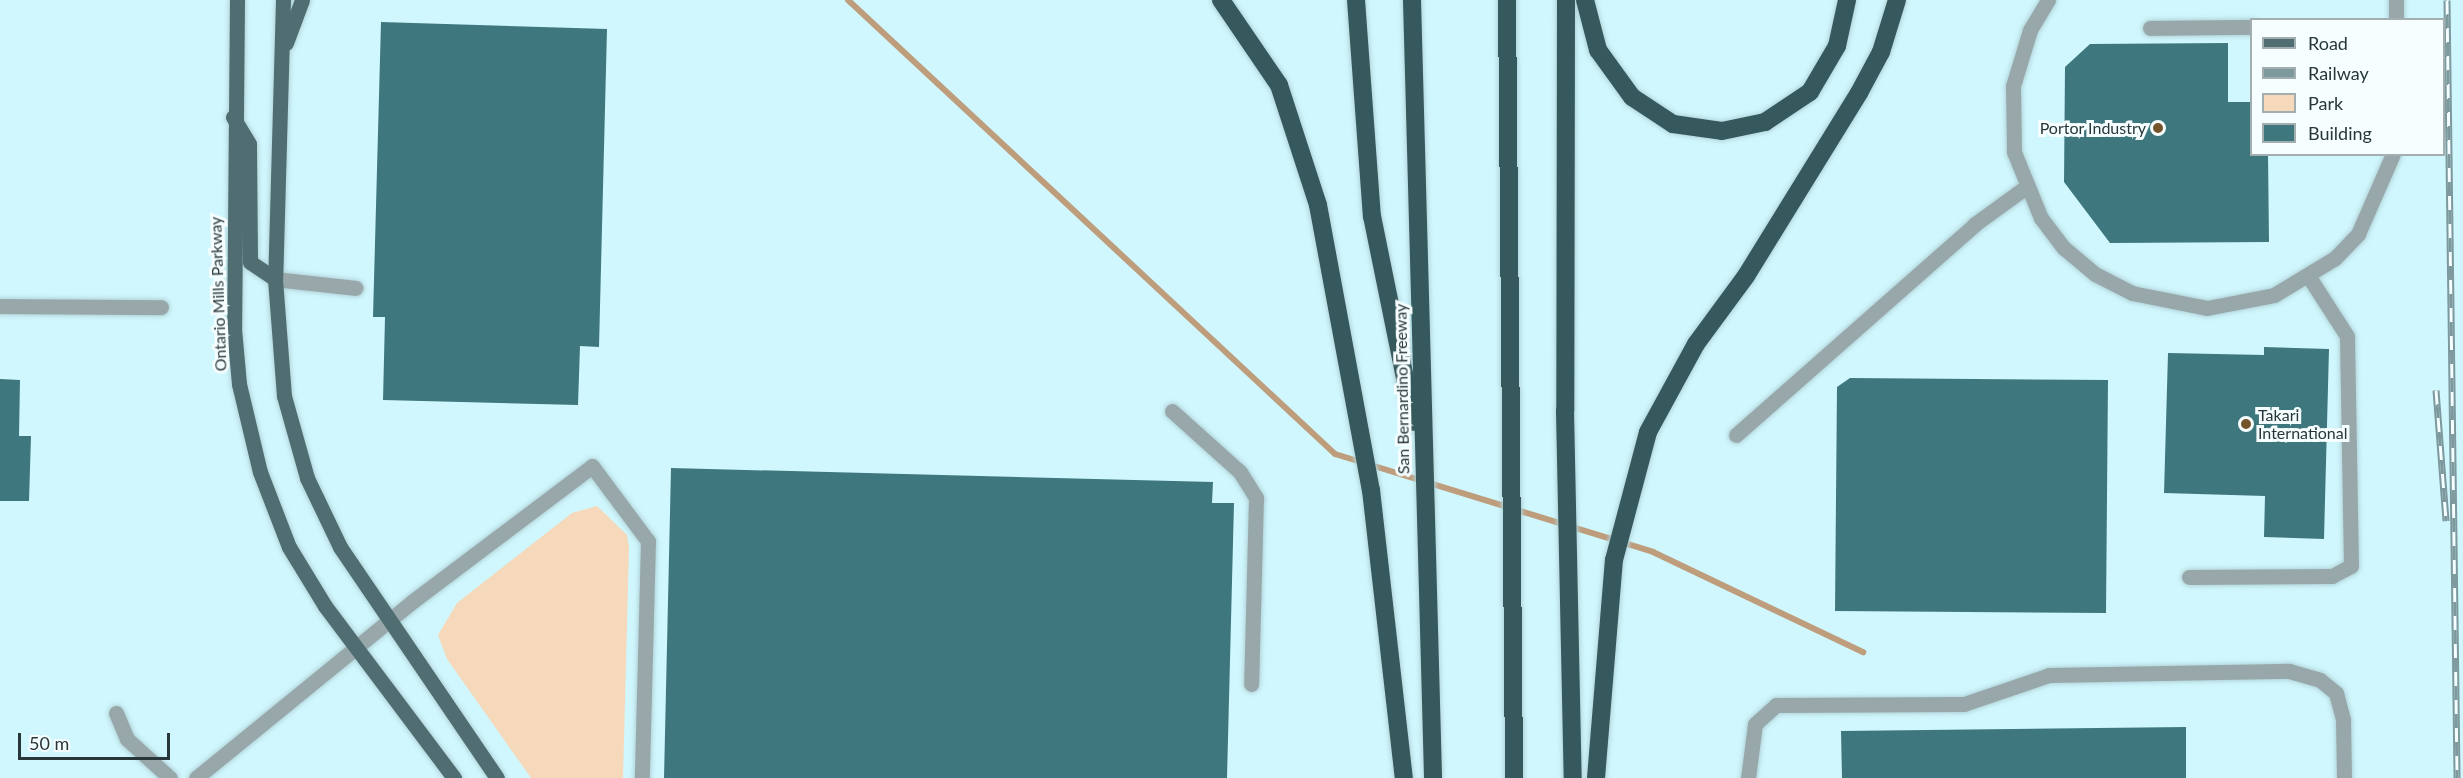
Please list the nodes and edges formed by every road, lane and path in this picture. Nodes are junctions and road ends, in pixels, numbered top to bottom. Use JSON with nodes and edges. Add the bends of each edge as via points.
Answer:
{"nodes":[{"id":1,"x":237,"y":0,"type":"edge"},
{"id":2,"x":283,"y":0,"type":"edge"},
{"id":3,"x":302,"y":0,"type":"edge"},
{"id":4,"x":1221,"y":0,"type":"edge"},
{"id":5,"x":1356,"y":0,"type":"edge"},
{"id":6,"x":1412,"y":0,"type":"edge"},
{"id":7,"x":1507,"y":0,"type":"edge"},
{"id":8,"x":1566,"y":0,"type":"edge"},
{"id":9,"x":1585,"y":0,"type":"edge"},
{"id":10,"x":1847,"y":0,"type":"edge"},
{"id":11,"x":1897,"y":0,"type":"edge"},
{"id":12,"x":2048,"y":0,"type":"edge"},
{"id":13,"x":2396,"y":0,"type":"edge"},
{"id":14,"x":2396,"y":18,"type":"edge"},
{"id":15,"x":2250,"y":27,"type":"edge"},
{"id":16,"x":2150,"y":28,"type":"dead end"},
{"id":17,"x":283,"y":48,"type":"junction"},
{"id":18,"x":233,"y":117,"type":"junction"},
{"id":19,"x":2392,"y":156,"type":"edge"},
{"id":20,"x":2026,"y":187,"type":"junction"},
{"id":21,"x":2309,"y":276,"type":"junction"},
{"id":22,"x":275,"y":279,"type":"junction"},
{"id":23,"x":356,"y":288,"type":"dead end"},
{"id":24,"x":0,"y":306,"type":"edge"},
{"id":25,"x":161,"y":308,"type":"dead end"},
{"id":26,"x":1172,"y":411,"type":"dead end"},
{"id":27,"x":1736,"y":435,"type":"dead end"},
{"id":28,"x":1423,"y":466,"type":"junction"},
{"id":29,"x":2189,"y":577,"type":"dead end"},
{"id":30,"x":388,"y":621,"type":"junction"},
{"id":31,"x":354,"y":650,"type":"junction"},
{"id":32,"x":1251,"y":684,"type":"dead end"},
{"id":33,"x":116,"y":713,"type":"dead end"},
{"id":34,"x":170,"y":778,"type":"edge"},
{"id":35,"x":196,"y":778,"type":"edge"},
{"id":36,"x":454,"y":778,"type":"edge"},
{"id":37,"x":497,"y":778,"type":"edge"},
{"id":38,"x":642,"y":778,"type":"edge"},
{"id":39,"x":1404,"y":778,"type":"edge"},
{"id":40,"x":1433,"y":778,"type":"edge"},
{"id":41,"x":1514,"y":778,"type":"edge"},
{"id":42,"x":1573,"y":778,"type":"edge"},
{"id":43,"x":1596,"y":778,"type":"edge"},
{"id":44,"x":1748,"y":778,"type":"edge"},
{"id":45,"x":2344,"y":778,"type":"edge"}],
"edges":[{"from":1,"to":18,"type":"main road","name":"Ontario Mills Parkway"},
{"from":2,"to":17,"type":"main road"},
{"from":3,"to":17,"type":"main road"},
{"from":4,"to":39,"type":"highway","via":[[1279,85],[1301,139],[1342,315],[1371,490]]},
{"from":5,"to":28,"type":"highway","via":[[1372,216]]},
{"from":6,"to":28,"type":"highway","name":"San Bernardino Freeway"},
{"from":7,"to":41,"type":"highway"},
{"from":8,"to":42,"type":"highway","via":[[1567,507]]},
{"from":9,"to":10,"type":"highway","via":[[1599,50],[1632,98],[1673,124],[1722,131],[1765,122],[1810,92],[1837,46]]},
{"from":11,"to":43,"type":"highway","via":[[1881,52],[1859,93],[1671,387],[1648,432],[1620,525],[1614,560]]},
{"from":12,"to":20,"type":"street","via":[[2030,30],[2013,86],[2014,152]]},
{"from":13,"to":14,"type":"street"},
{"from":15,"to":16,"type":"street"},
{"from":17,"to":22,"type":"main road"},
{"from":18,"to":22,"type":"main road","via":[[249,144],[250,262]]},
{"from":18,"to":31,"type":"main road","name":"Ontario Mills Parkway","via":[[234,329],[244,406],[260,472],[289,547]]},
{"from":19,"to":21,"type":"street","via":[[2358,234]]},
{"from":20,"to":21,"type":"street","via":[[2064,248],[2095,274],[2132,293],[2173,305],[2238,305],[2274,295]]},
{"from":20,"to":27,"type":"street","via":[[1975,224]]},
{"from":21,"to":29,"type":"street","via":[[2347,336],[2351,566],[2332,576]]},
{"from":22,"to":23,"type":"street"},
{"from":22,"to":30,"type":"main road","via":[[284,396],[307,478],[340,547]]},
{"from":24,"to":25,"type":"street"},
{"from":26,"to":32,"type":"street","via":[[1240,472],[1256,498]]},
{"from":28,"to":40,"type":"highway","name":"San Bernardino Freeway"},
{"from":30,"to":31,"type":"street"},
{"from":30,"to":37,"type":"main road"},
{"from":30,"to":38,"type":"street","via":[[592,466],[648,541]]},
{"from":31,"to":35,"type":"street"},
{"from":31,"to":36,"type":"main road","name":"Ontario Mills Parkway"},
{"from":33,"to":34,"type":"street","via":[[127,739]]},
{"from":44,"to":45,"type":"street","via":[[1755,724],[1776,705],[1964,704],[2049,675],[2289,671],[2320,680],[2336,693],[2343,720]]}]}
